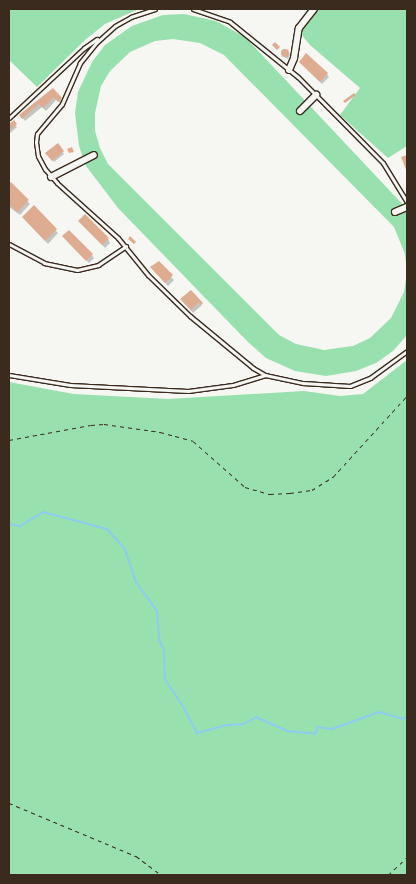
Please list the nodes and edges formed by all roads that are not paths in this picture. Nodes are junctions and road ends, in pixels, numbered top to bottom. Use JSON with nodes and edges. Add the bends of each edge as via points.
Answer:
{"nodes":[{"id":1,"x":155,"y":9,"type":"edge"},
{"id":2,"x":194,"y":9,"type":"edge"},
{"id":3,"x":314,"y":9,"type":"edge"},
{"id":4,"x":102,"y":37,"type":"junction"},
{"id":5,"x":289,"y":70,"type":"junction"},
{"id":6,"x":316,"y":95,"type":"junction"},
{"id":7,"x":300,"y":111,"type":"dead end"},
{"id":8,"x":9,"y":118,"type":"edge"},
{"id":9,"x":94,"y":155,"type":"dead end"},
{"id":10,"x":51,"y":177,"type":"junction"},
{"id":11,"x":407,"y":202,"type":"edge"},
{"id":12,"x":407,"y":207,"type":"edge"},
{"id":13,"x":395,"y":212,"type":"dead end"},
{"id":14,"x":9,"y":244,"type":"edge"},
{"id":15,"x":126,"y":246,"type":"junction"},
{"id":16,"x":407,"y":351,"type":"edge"},
{"id":17,"x":9,"y":375,"type":"edge"},
{"id":18,"x":265,"y":375,"type":"junction"}],
"edges":[{"from":1,"to":4,"type":"lane","via":[[123,21]]},
{"from":2,"to":5,"type":"lane","via":[[230,22]]},
{"from":3,"to":5,"type":"street","via":[[299,28]]},
{"from":4,"to":8,"type":"lane","via":[[84,48]]},
{"from":4,"to":10,"type":"lane","via":[[80,63],[58,112],[37,134],[38,156]]},
{"from":5,"to":6,"type":"lane"},
{"from":6,"to":7,"type":"street"},
{"from":6,"to":11,"type":"lane","via":[[385,166]]},
{"from":9,"to":10,"type":"street"},
{"from":10,"to":15,"type":"lane"},
{"from":12,"to":13,"type":"street"},
{"from":14,"to":15,"type":"lane","via":[[44,263],[77,270],[98,265]]},
{"from":15,"to":18,"type":"lane","via":[[148,274],[190,316]]},
{"from":16,"to":18,"type":"lane","via":[[370,378],[350,386],[311,384]]},
{"from":17,"to":18,"type":"lane","via":[[70,385],[188,391],[233,385]]}]}
